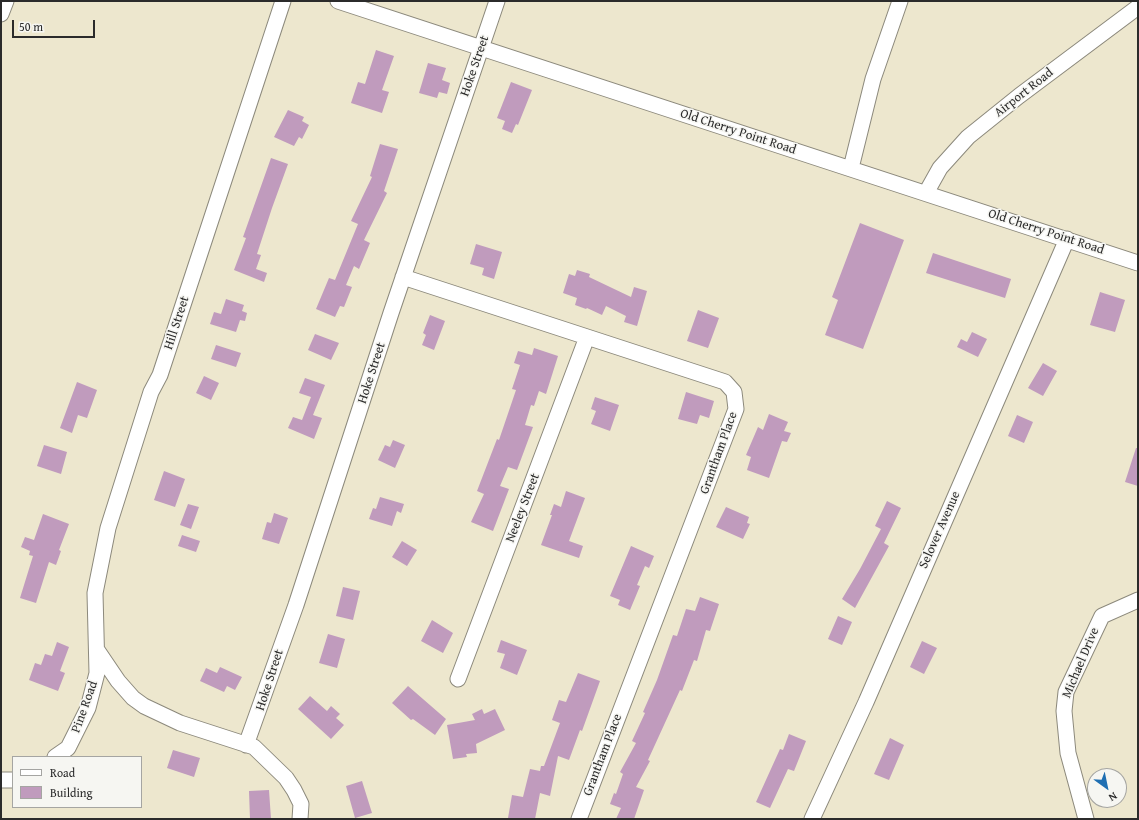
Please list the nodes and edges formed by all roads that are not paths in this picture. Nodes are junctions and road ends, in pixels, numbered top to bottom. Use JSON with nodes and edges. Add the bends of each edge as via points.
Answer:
{"nodes":[{"id":1,"x":6,"y":1,"type":"edge"},
{"id":2,"x":283,"y":1,"type":"edge"},
{"id":3,"x":338,"y":1,"type":"edge"},
{"id":4,"x":497,"y":1,"type":"edge"},
{"id":5,"x":900,"y":1,"type":"edge"},
{"id":6,"x":1138,"y":7,"type":"edge"},
{"id":7,"x":1,"y":14,"type":"edge"},
{"id":8,"x":481,"y":48,"type":"junction"},
{"id":9,"x":851,"y":168,"type":"junction"},
{"id":10,"x":926,"y":193,"type":"junction"},
{"id":11,"x":1066,"y":239,"type":"junction"},
{"id":12,"x":1138,"y":263,"type":"edge"},
{"id":13,"x":404,"y":277,"type":"junction"},
{"id":14,"x":587,"y":337,"type":"junction"},
{"id":15,"x":1138,"y":600,"type":"edge"},
{"id":16,"x":97,"y":650,"type":"junction"},
{"id":17,"x":458,"y":679,"type":"dead end"},
{"id":18,"x":246,"y":745,"type":"junction"},
{"id":19,"x":56,"y":756,"type":"edge"},
{"id":20,"x":1,"y":780,"type":"edge"},
{"id":21,"x":12,"y":780,"type":"edge"},
{"id":22,"x":300,"y":819,"type":"edge"},
{"id":23,"x":579,"y":819,"type":"edge"},
{"id":24,"x":812,"y":819,"type":"edge"},
{"id":25,"x":1086,"y":819,"type":"edge"}],
"edges":[{"from":1,"to":7,"type":"street"},
{"from":2,"to":16,"type":"street","name":"Hill Street","via":[[160,375],[150,392],[108,528],[95,593]]},
{"from":3,"to":8,"type":"street","name":"Old Cherry Point Road"},
{"from":4,"to":8,"type":"street","name":"Hoke Street"},
{"from":5,"to":9,"type":"street","via":[[873,79]]},
{"from":6,"to":10,"type":"street","name":"Airport Road","via":[[968,137],[940,168]]},
{"from":8,"to":9,"type":"street","name":"Old Cherry Point Road"},
{"from":8,"to":13,"type":"street","name":"Hoke Street"},
{"from":9,"to":10,"type":"street","name":"Old Cherry Point Road"},
{"from":10,"to":11,"type":"street","name":"Old Cherry Point Road"},
{"from":11,"to":12,"type":"street","name":"Old Cherry Point Road"},
{"from":11,"to":24,"type":"street","name":"Selover Avenue","via":[[866,702]]},
{"from":13,"to":14,"type":"street","name":"Grantham Place"},
{"from":13,"to":18,"type":"street","name":"Hoke Street","via":[[296,605]]},
{"from":14,"to":17,"type":"street","name":"Neeley Street"},
{"from":14,"to":23,"type":"street","name":"Grantham Place","via":[[725,382],[734,392],[736,409]]},
{"from":15,"to":25,"type":"street","name":"Michael Drive","via":[[1102,616],[1066,692],[1064,711],[1068,753]]},
{"from":16,"to":18,"type":"street","via":[[118,681],[144,706],[180,723]]},
{"from":16,"to":19,"type":"street","name":"Pine Road","via":[[97,673],[88,708],[68,748]]},
{"from":18,"to":22,"type":"street","via":[[254,747],[286,778],[301,804]]},
{"from":20,"to":21,"type":"street"}]}
